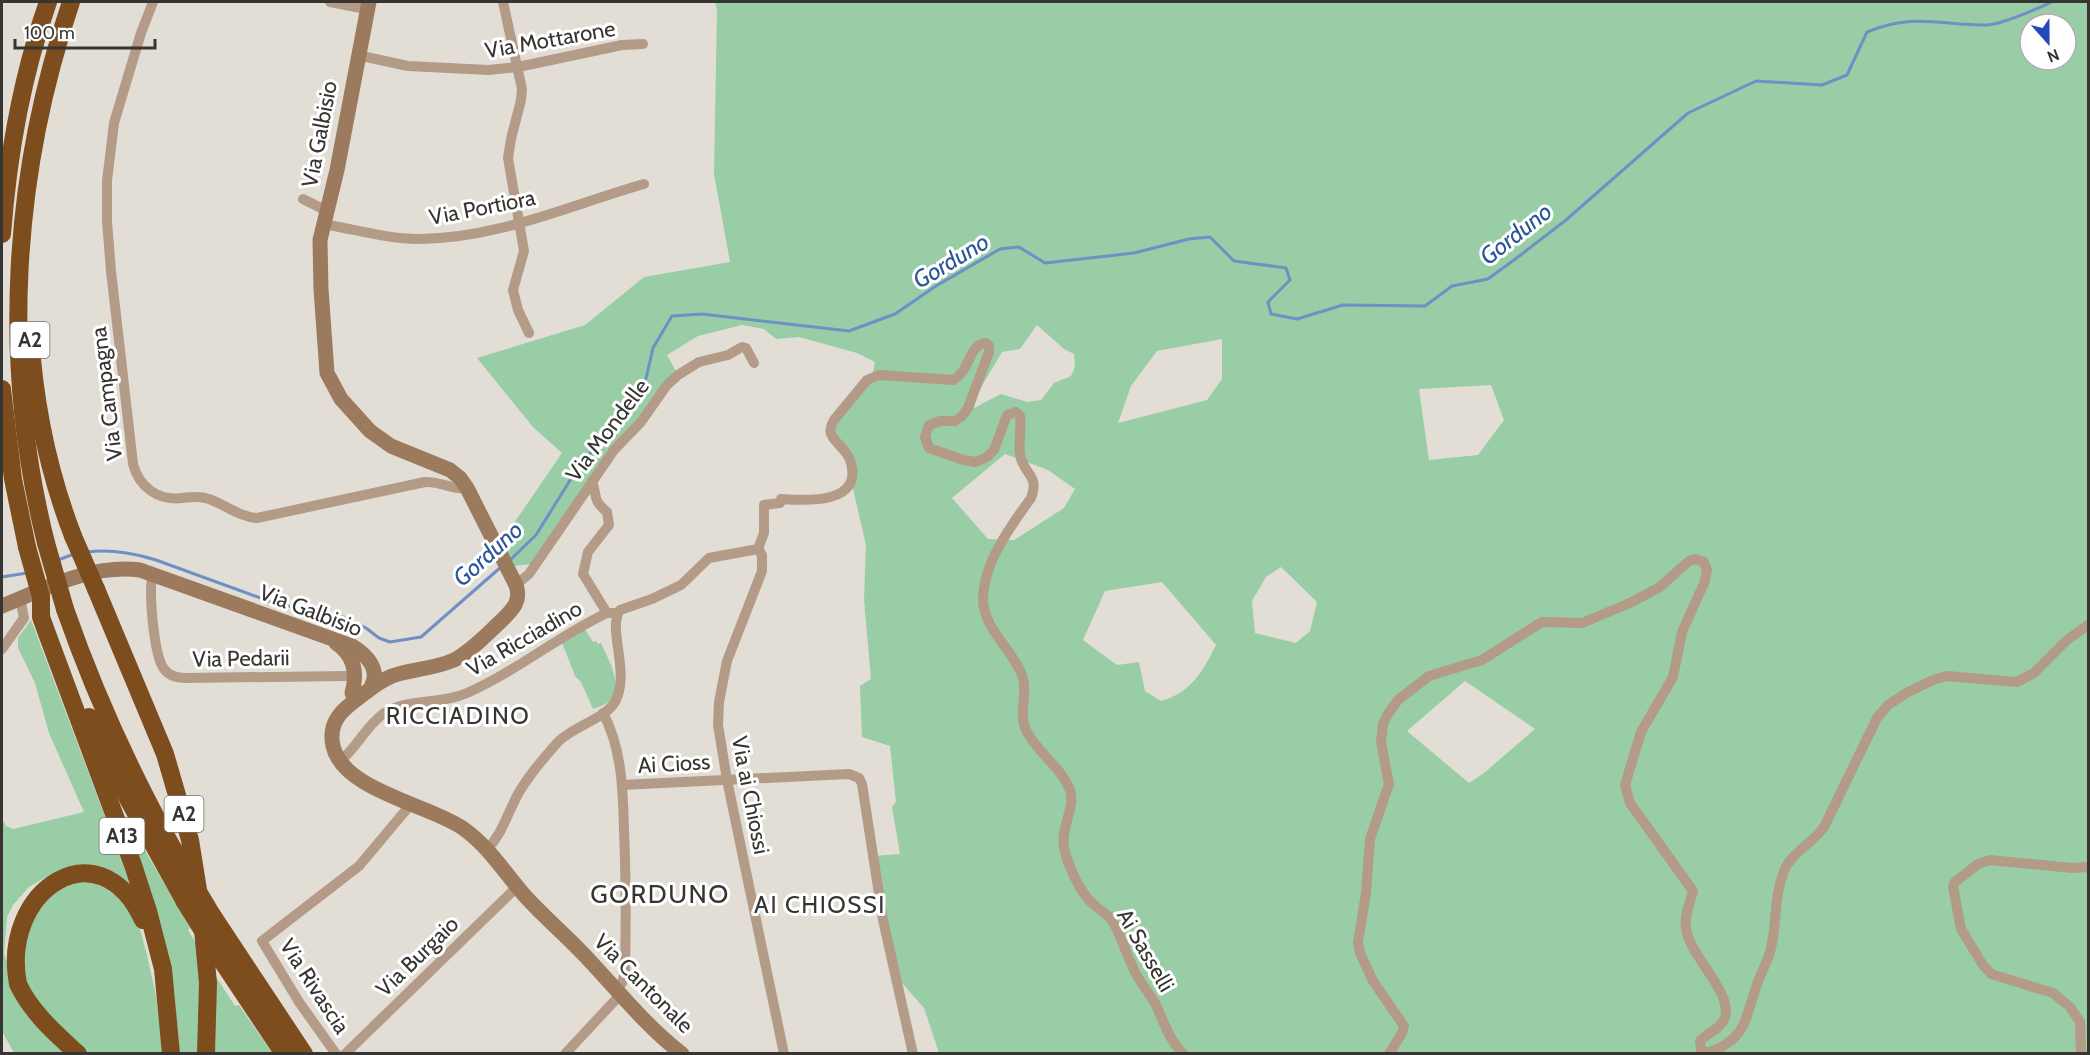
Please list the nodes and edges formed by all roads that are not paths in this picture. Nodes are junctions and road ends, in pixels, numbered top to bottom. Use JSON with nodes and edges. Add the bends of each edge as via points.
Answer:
{"nodes":[{"id":1,"x":48,"y":2,"type":"edge"},
{"id":2,"x":71,"y":2,"type":"edge"},
{"id":3,"x":153,"y":2,"type":"edge"},
{"id":4,"x":335,"y":2,"type":"edge"},
{"id":5,"x":503,"y":2,"type":"edge"},
{"id":6,"x":367,"y":5,"type":"edge"},
{"id":7,"x":643,"y":44,"type":"dead end"},
{"id":8,"x":357,"y":55,"type":"junction"},
{"id":9,"x":518,"y":67,"type":"junction"},
{"id":10,"x":35,"y":140,"type":"junction"},
{"id":11,"x":644,"y":184,"type":"dead end"},
{"id":12,"x":303,"y":199,"type":"dead end"},
{"id":13,"x":325,"y":217,"type":"junction"},
{"id":14,"x":519,"y":224,"type":"junction"},
{"id":15,"x":2,"y":234,"type":"edge"},
{"id":16,"x":529,"y":333,"type":"dead end"},
{"id":17,"x":754,"y":363,"type":"dead end"},
{"id":18,"x":2,"y":389,"type":"edge"},
{"id":19,"x":592,"y":482,"type":"junction"},
{"id":20,"x":467,"y":488,"type":"junction"},
{"id":21,"x":841,"y":494,"type":"joint"},
{"id":22,"x":758,"y":549,"type":"junction"},
{"id":23,"x":153,"y":574,"type":"junction"},
{"id":24,"x":515,"y":583,"type":"junction"},
{"id":25,"x":20,"y":598,"type":"junction"},
{"id":26,"x":2,"y":606,"type":"edge"},
{"id":27,"x":52,"y":613,"type":"junction"},
{"id":28,"x":612,"y":613,"type":"junction"},
{"id":29,"x":2088,"y":626,"type":"edge"},
{"id":30,"x":336,"y":644,"type":"junction"},
{"id":31,"x":2,"y":649,"type":"edge"},
{"id":32,"x":364,"y":654,"type":"junction"},
{"id":33,"x":394,"y":673,"type":"junction"},
{"id":34,"x":346,"y":676,"type":"dead end"},
{"id":35,"x":373,"y":682,"type":"junction"},
{"id":36,"x":352,"y":693,"type":"junction"},
{"id":37,"x":339,"y":713,"type":"junction"},
{"id":38,"x":603,"y":713,"type":"junction"},
{"id":39,"x":340,"y":762,"type":"junction"},
{"id":40,"x":727,"y":780,"type":"junction"},
{"id":41,"x":622,"y":785,"type":"junction"},
{"id":42,"x":411,"y":804,"type":"junction"},
{"id":43,"x":487,"y":849,"type":"junction"},
{"id":44,"x":2088,"y":867,"type":"edge"},
{"id":45,"x":517,"y":886,"type":"junction"},
{"id":46,"x":163,"y":986,"type":"junction"},
{"id":47,"x":618,"y":992,"type":"junction"},
{"id":48,"x":78,"y":1053,"type":"edge"},
{"id":49,"x":171,"y":1053,"type":"edge"},
{"id":50,"x":206,"y":1053,"type":"edge"},
{"id":51,"x":284,"y":1053,"type":"edge"},
{"id":52,"x":304,"y":1053,"type":"edge"},
{"id":53,"x":336,"y":1053,"type":"edge"},
{"id":54,"x":345,"y":1053,"type":"edge"},
{"id":55,"x":566,"y":1053,"type":"edge"},
{"id":56,"x":682,"y":1053,"type":"edge"},
{"id":57,"x":783,"y":1053,"type":"edge"},
{"id":58,"x":913,"y":1053,"type":"edge"},
{"id":59,"x":1183,"y":1053,"type":"edge"},
{"id":60,"x":1389,"y":1053,"type":"edge"},
{"id":61,"x":2081,"y":1053,"type":"edge"}],
"edges":[{"from":1,"to":15,"type":"highway","via":[[14,138]]},
{"from":2,"to":10,"type":"highway","number":"A2"},
{"from":3,"to":20,"type":"street","name":"Via Campagna","via":[[114,123],[106,191],[119,346],[137,477],[159,496],[203,497],[256,518],[425,483]]},
{"from":4,"to":6,"type":"street"},
{"from":5,"to":9,"type":"street"},
{"from":6,"to":8,"type":"main road","name":"Via Galbisio"},
{"from":7,"to":9,"type":"street","name":"Via Mottarone"},
{"from":8,"to":9,"type":"street","name":"Via Mottarone","via":[[446,69]]},
{"from":8,"to":13,"type":"main road","name":"Via Galbisio"},
{"from":9,"to":14,"type":"street","via":[[521,100],[508,158]]},
{"from":10,"to":27,"type":"highway","number":"A2","bridge":true,"via":[[21,224],[18,332],[27,444],[46,543]]},
{"from":10,"to":50,"type":"highway","number":"A2","bridge":true,"via":[[29,304],[32,360],[44,436],[73,536],[165,754],[190,840],[207,962]]},
{"from":11,"to":14,"type":"street","name":"Via Portiora"},
{"from":12,"to":13,"type":"street","name":"Via Portiora"},
{"from":13,"to":14,"type":"street","name":"Via Portiora","via":[[374,233],[407,238],[434,238]]},
{"from":13,"to":20,"type":"main road","name":"Via Galbisio","via":[[320,246],[321,289],[327,373],[335,390],[377,437],[450,470]]},
{"from":14,"to":16,"type":"street","via":[[524,251],[513,290]]},
{"from":17,"to":19,"type":"street","name":"Via Mondelle","via":[[746,348],[742,348],[699,362],[678,375]]},
{"from":18,"to":27,"type":"highway","number":"A2","bridge":true,"via":[[11,470],[27,547],[41,597]]},
{"from":19,"to":24,"type":"street","name":"Via Mondelle","via":[[529,574]]},
{"from":19,"to":28,"type":"street","via":[[595,501],[607,512],[609,525],[588,552],[583,574]]},
{"from":20,"to":24,"type":"main road","name":"Via Galbisio"},
{"from":21,"to":22,"type":"street","name":"Via ai Chiossi","via":[[819,499],[781,499],[780,503],[764,505],[764,533]]},
{"from":21,"to":59,"type":"street","name":"Ai Sasselli","via":[[850,484],[851,466],[846,451],[831,434],[831,425],[867,380],[879,375],[953,380],[963,373],[976,347],[988,344],[989,352],[965,412],[955,421],[929,425],[925,442],[931,450],[970,462],[982,460],[994,450],[1007,415],[1013,411],[1020,416],[1021,459],[1033,478],[1034,488],[995,553],[983,598],[985,613],[1023,677],[1025,729],[1071,791],[1063,842],[1074,874],[1089,900],[1114,925],[1134,970]]},
{"from":22,"to":28,"type":"street","name":"Via Ricciadino","via":[[709,558],[681,585]]},
{"from":22,"to":40,"type":"street","name":"Via ai Chiossi","via":[[762,571],[727,661],[719,702],[718,733]]},
{"from":23,"to":25,"type":"main road","name":"Via Galbisio","via":[[133,569],[98,570]]},
{"from":23,"to":30,"type":"main road","name":"Via Galbisio"},
{"from":23,"to":34,"type":"street","name":"Via Pedarii","via":[[151,596],[158,652],[170,675]]},
{"from":24,"to":33,"type":"main road","via":[[518,595],[514,608],[470,651],[447,663]]},
{"from":25,"to":26,"type":"main road","name":"Via Galbisio"},
{"from":25,"to":31,"type":"street","via":[[24,618]]},
{"from":27,"to":46,"type":"highway","number":"A13","via":[[142,890],[162,962]]},
{"from":27,"to":51,"type":"highway","number":"A2","bridge":true,"via":[[75,684],[141,823],[185,902]]},
{"from":27,"to":52,"type":"highway","number":"A2","bridge":true,"via":[[181,863]]},
{"from":28,"to":38,"type":"street","via":[[621,671],[614,704]]},
{"from":28,"to":39,"type":"street","name":"Via Ricciadino","via":[[569,632],[513,670],[464,694],[393,708],[376,719]]},
{"from":29,"to":60,"type":"street","via":[[2067,640],[2034,673],[2017,682],[1940,677],[1884,709],[1876,718],[1824,827],[1784,870],[1777,893],[1771,950],[1742,1029],[1707,1053],[1701,1050],[1700,1041],[1722,1023],[1727,1006],[1686,931],[1693,891],[1630,804],[1625,785],[1641,732],[1673,677],[1682,632],[1705,581],[1704,562],[1689,561],[1660,587],[1622,607],[1582,623],[1542,622],[1482,660],[1420,681],[1398,700],[1381,733],[1389,784],[1371,839],[1358,942],[1373,981],[1404,1026]]},
{"from":30,"to":32,"type":"main road","name":"Via Galbisio","via":[[352,646]]},
{"from":30,"to":35,"type":"main road","via":[[355,655]]},
{"from":30,"to":36,"type":"main road","via":[[355,668]]},
{"from":32,"to":33,"type":"main road"},
{"from":32,"to":35,"type":"main road","name":"Via Galbisio","via":[[371,664]]},
{"from":33,"to":35,"type":"main road"},
{"from":35,"to":36,"type":"main road"},
{"from":35,"to":37,"type":"main road"},
{"from":36,"to":37,"type":"main road"},
{"from":37,"to":39,"type":"main road","via":[[332,738]]},
{"from":38,"to":41,"type":"street","via":[[611,729]]},
{"from":38,"to":43,"type":"street","via":[[560,740],[538,764]]},
{"from":39,"to":42,"type":"main road","name":"Via Cantonale","via":[[365,783]]},
{"from":40,"to":41,"type":"street","name":"Ai Cioss"},
{"from":40,"to":57,"type":"street","name":"Via ai Chiossi"},
{"from":40,"to":58,"type":"street","name":"Ai Cioss","via":[[849,774],[861,780],[884,920]]},
{"from":41,"to":47,"type":"street","via":[[625,974]]},
{"from":42,"to":43,"type":"main road","name":"Via Cantonale","via":[[456,824]]},
{"from":42,"to":53,"type":"street","name":"Via Rivascia","via":[[359,866],[262,940],[299,1002]]},
{"from":43,"to":45,"type":"main road","name":"Via Cantonale"},
{"from":44,"to":61,"type":"street","via":[[1990,860],[1959,878],[1952,891],[1961,929],[1987,970],[2058,996],[2078,1018]]},
{"from":45,"to":47,"type":"main road","name":"Via Cantonale"},
{"from":45,"to":54,"type":"street","name":"Via Burgaio"},
{"from":46,"to":48,"type":"highway","number":"A13","via":[[143,920],[134,902],[117,885],[102,877],[79,873],[52,878],[31,890],[11,922],[7,945],[12,969],[32,1007]]},
{"from":46,"to":49,"type":"highway","number":"A13"},
{"from":47,"to":55,"type":"street"},
{"from":47,"to":56,"type":"main road","name":"Via Cantonale"}]}
